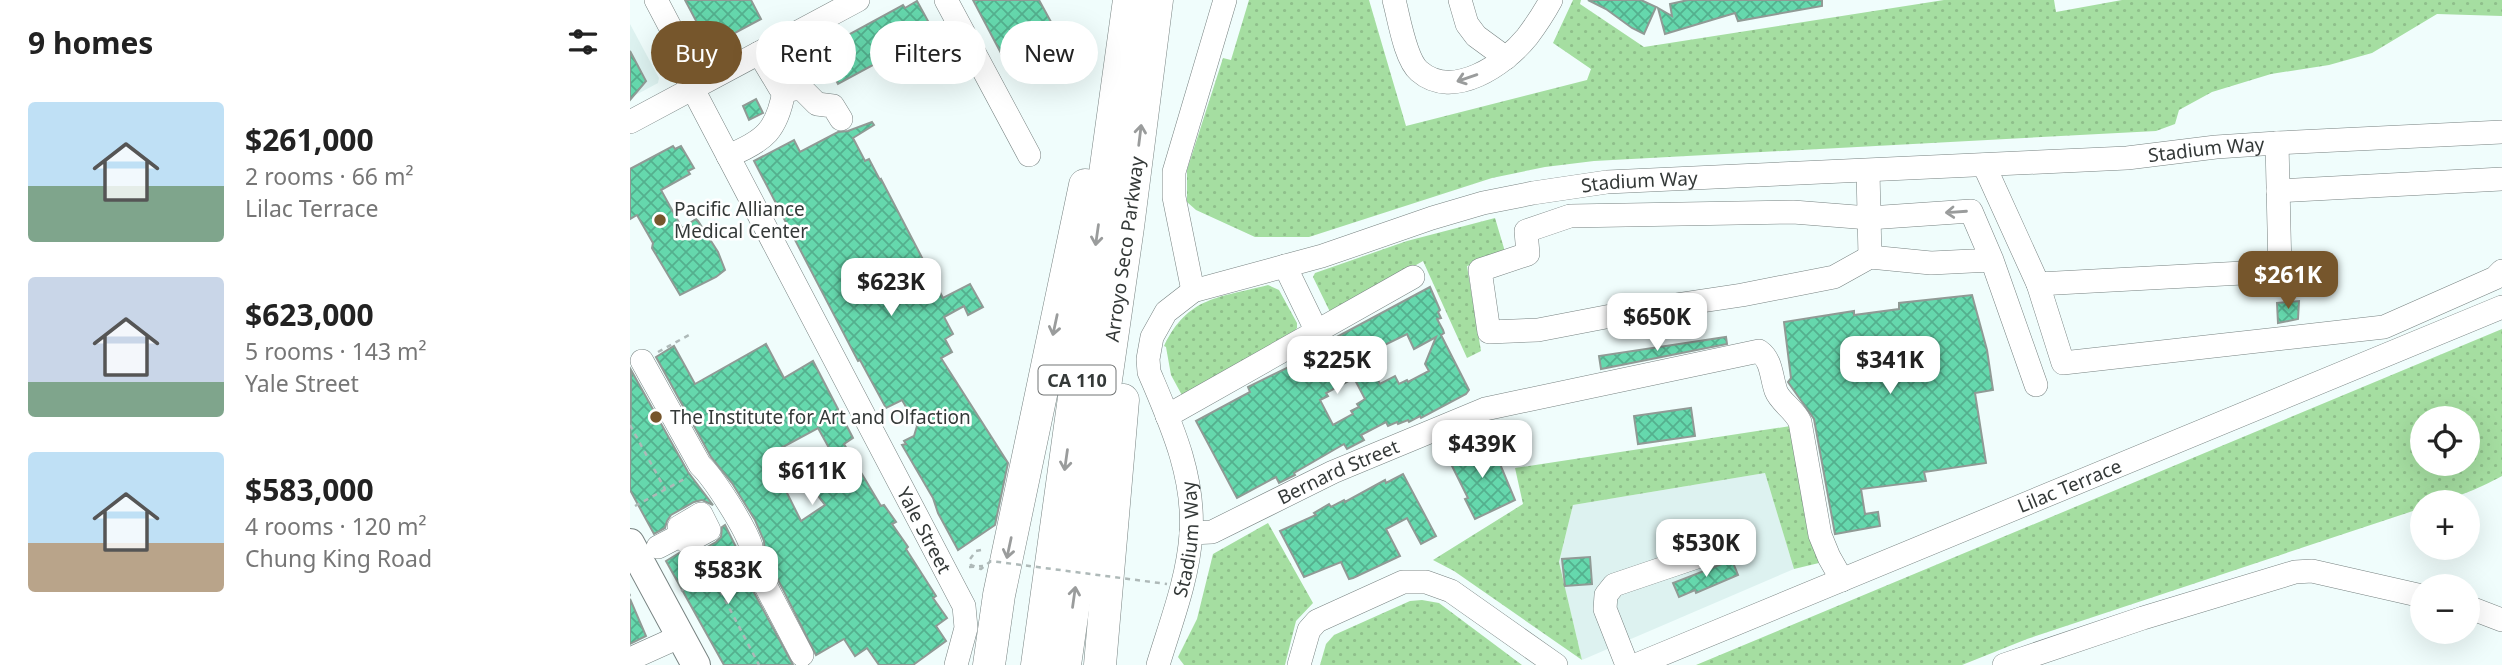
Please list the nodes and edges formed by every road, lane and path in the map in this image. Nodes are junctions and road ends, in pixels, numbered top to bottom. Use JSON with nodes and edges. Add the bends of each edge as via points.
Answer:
{"nodes":[{"id":1,"x":640,"y":0,"type":"edge"},
{"id":2,"x":656,"y":0,"type":"edge"},
{"id":3,"x":946,"y":0,"type":"edge"},
{"id":4,"x":1129,"y":0,"type":"edge"},
{"id":5,"x":1157,"y":0,"type":"edge"},
{"id":6,"x":1225,"y":0,"type":"edge"},
{"id":7,"x":1394,"y":0,"type":"edge"},
{"id":8,"x":1460,"y":0,"type":"edge"},
{"id":9,"x":1550,"y":0,"type":"edge"},
{"id":10,"x":844,"y":3,"type":"edge"},
{"id":11,"x":652,"y":21,"type":"edge"},
{"id":12,"x":667,"y":21,"type":"edge"},
{"id":13,"x":813,"y":21,"type":"edge"},
{"id":14,"x":1506,"y":58,"type":"junction"},
{"id":15,"x":680,"y":84,"type":"edge"},
{"id":16,"x":691,"y":84,"type":"edge"},
{"id":17,"x":778,"y":84,"type":"edge"},
{"id":18,"x":784,"y":91,"type":"junction"},
{"id":19,"x":1117,"y":94,"type":"junction"},
{"id":20,"x":841,"y":119,"type":"dead end"},
{"id":21,"x":630,"y":122,"type":"edge"},
{"id":22,"x":2502,"y":132,"type":"edge"},
{"id":23,"x":2277,"y":143,"type":"junction"},
{"id":24,"x":1029,"y":155,"type":"dead end"},
{"id":25,"x":728,"y":156,"type":"junction"},
{"id":26,"x":1984,"y":165,"type":"junction"},
{"id":27,"x":1862,"y":171,"type":"junction"},
{"id":28,"x":2502,"y":179,"type":"edge"},
{"id":29,"x":2278,"y":191,"type":"junction"},
{"id":30,"x":1869,"y":218,"type":"junction"},
{"id":31,"x":1128,"y":227,"type":"junction"},
{"id":32,"x":1870,"y":257,"type":"junction"},
{"id":33,"x":1992,"y":260,"type":"junction"},
{"id":34,"x":1284,"y":265,"type":"junction"},
{"id":35,"x":2502,"y":271,"type":"edge"},
{"id":36,"x":1413,"y":277,"type":"dead end"},
{"id":37,"x":2038,"y":284,"type":"junction"},
{"id":38,"x":1193,"y":291,"type":"junction"},
{"id":39,"x":2502,"y":307,"type":"edge"},
{"id":40,"x":1317,"y":332,"type":"junction"},
{"id":41,"x":689,"y":335,"type":"dead end"},
{"id":42,"x":642,"y":360,"type":"joint"},
{"id":43,"x":2036,"y":385,"type":"dead end"},
{"id":44,"x":1167,"y":416,"type":"junction"},
{"id":45,"x":630,"y":425,"type":"edge"},
{"id":46,"x":704,"y":468,"type":"junction"},
{"id":47,"x":665,"y":489,"type":"junction"},
{"id":48,"x":635,"y":506,"type":"dead end"},
{"id":49,"x":730,"y":507,"type":"junction"},
{"id":50,"x":1191,"y":533,"type":"junction"},
{"id":51,"x":1744,"y":541,"type":"dead end"},
{"id":52,"x":630,"y":542,"type":"edge"},
{"id":53,"x":658,"y":547,"type":"dead end"},
{"id":54,"x":981,"y":550,"type":"dead end"},
{"id":55,"x":751,"y":552,"type":"junction"},
{"id":56,"x":711,"y":573,"type":"junction"},
{"id":57,"x":1842,"y":580,"type":"junction"},
{"id":58,"x":1167,"y":584,"type":"dead end"},
{"id":59,"x":681,"y":591,"type":"dead end"},
{"id":60,"x":2410,"y":593,"type":"edge"},
{"id":61,"x":999,"y":595,"type":"junction"},
{"id":62,"x":2480,"y":612,"type":"edge"},
{"id":63,"x":2502,"y":620,"type":"edge"},
{"id":64,"x":681,"y":636,"type":"junction"},
{"id":65,"x":802,"y":655,"type":"dead end"},
{"id":66,"x":630,"y":659,"type":"edge"},
{"id":67,"x":696,"y":665,"type":"edge"},
{"id":68,"x":759,"y":665,"type":"edge"},
{"id":69,"x":956,"y":665,"type":"edge"},
{"id":70,"x":978,"y":665,"type":"edge"},
{"id":71,"x":989,"y":665,"type":"edge"},
{"id":72,"x":1037,"y":665,"type":"edge"},
{"id":73,"x":1065,"y":665,"type":"edge"},
{"id":74,"x":1100,"y":665,"type":"edge"},
{"id":75,"x":1158,"y":665,"type":"edge"},
{"id":76,"x":1299,"y":665,"type":"edge"},
{"id":77,"x":1556,"y":665,"type":"edge"},
{"id":78,"x":1627,"y":665,"type":"edge"},
{"id":79,"x":1636,"y":665,"type":"edge"},
{"id":80,"x":2004,"y":665,"type":"edge"}],
"edges":[{"from":1,"to":11,"type":"street","name":"Yale Street"},
{"from":2,"to":12,"type":"street","name":"Yale Street"},
{"from":3,"to":24,"type":"street"},
{"from":4,"to":19,"type":"highway","name":"Arroyo Seco Parkway","number":"CA 110"},
{"from":31,"to":5,"type":"highway","name":"Arroyo Seco Parkway","number":"CA 110","one_way":true},
{"from":6,"to":38,"type":"street","via":[[1174,172],[1174,197]]},
{"from":14,"to":7,"type":"street","one_way":true,"via":[[1485,72],[1455,82],[1435,80],[1411,61]]},
{"from":8,"to":14,"type":"street","via":[[1476,36]]},
{"from":9,"to":14,"type":"street"},
{"from":10,"to":13,"type":"street"},
{"from":15,"to":21,"type":"street"},
{"from":16,"to":25,"type":"street","name":"Yale Street"},
{"from":17,"to":18,"type":"street"},
{"from":18,"to":20,"type":"street","via":[[801,88],[817,104],[833,106]]},
{"from":18,"to":25,"type":"street","via":[[774,127],[757,142]]},
{"from":19,"to":61,"type":"highway","one_way":true,"via":[[1085,183]]},
{"from":19,"to":72,"type":"highway","name":"Arroyo Seco Parkway","number":"CA 110","one_way":true},
{"from":22,"to":23,"type":"street","name":"Stadium Way"},
{"from":23,"to":26,"type":"street","name":"Stadium Way","via":[[2127,158]]},
{"from":23,"to":29,"type":"street"},
{"from":25,"to":69,"type":"street","name":"Yale Street","via":[[964,606],[966,628]]},
{"from":26,"to":27,"type":"street","name":"Stadium Way"},
{"from":26,"to":37,"type":"street"},
{"from":27,"to":30,"type":"street"},
{"from":27,"to":34,"type":"street","name":"Stadium Way","via":[[1607,182],[1533,193],[1432,218]]},
{"from":28,"to":29,"type":"street"},
{"from":29,"to":37,"type":"street","via":[[2280,271]]},
{"from":30,"to":32,"type":"street"},
{"from":30,"to":32,"type":"street","via":[[1793,212],[1570,216],[1527,231],[1528,254],[1480,270],[1489,332],[1538,330],[1834,277]]},
{"from":33,"to":30,"type":"street","one_way":true,"via":[[1970,212]]},
{"from":73,"to":31,"type":"highway","name":"Arroyo Seco Parkway","number":"CA 110","one_way":true},
{"from":31,"to":74,"type":"highway","via":[[1129,329]]},
{"from":32,"to":33,"type":"street","via":[[1931,263]]},
{"from":33,"to":43,"type":"street"},
{"from":34,"to":38,"type":"street","name":"Stadium Way"},
{"from":34,"to":40,"type":"street"},
{"from":35,"to":37,"type":"street","via":[[2384,327],[2063,363]]},
{"from":36,"to":40,"type":"street"},
{"from":38,"to":44,"type":"street","name":"Stadium Way","via":[[1166,312],[1152,337],[1149,372]]},
{"from":39,"to":57,"type":"street","name":"Lilac Terrace"},
{"from":40,"to":44,"type":"street"},
{"from":41,"to":42,"type":"path"},
{"from":42,"to":46,"type":"street"},
{"from":44,"to":50,"type":"street","name":"Stadium Way","via":[[1187,480]]},
{"from":45,"to":47,"type":"path"},
{"from":46,"to":47,"type":"path"},
{"from":46,"to":49,"type":"street"},
{"from":47,"to":48,"type":"path"},
{"from":49,"to":53,"type":"street","via":[[705,521],[709,530],[687,542],[683,534]]},
{"from":49,"to":55,"type":"street"},
{"from":50,"to":57,"type":"street","name":"Bernard Street","via":[[1212,532],[1333,472],[1485,409],[1759,351],[1767,356],[1778,397],[1800,422],[1820,535]]},
{"from":50,"to":75,"type":"street","name":"Stadium Way","via":[[1182,586]]},
{"from":51,"to":78,"type":"street","via":[[1614,585],[1606,595],[1605,609]]},
{"from":52,"to":64,"type":"main road"},
{"from":54,"to":58,"type":"path","bridge":true,"via":[[972,555],[974,568],[981,569],[990,561]]},
{"from":55,"to":56,"type":"path"},
{"from":55,"to":65,"type":"street"},
{"from":56,"to":59,"type":"path"},
{"from":56,"to":68,"type":"path"},
{"from":57,"to":79,"type":"street","name":"Lilac Terrace"},
{"from":60,"to":80,"type":"street","via":[[2312,571],[2295,572]]},
{"from":61,"to":70,"type":"highway"},
{"from":61,"to":71,"type":"highway"},
{"from":62,"to":63,"type":"street"},
{"from":64,"to":66,"type":"street"},
{"from":64,"to":67,"type":"main road"},
{"from":76,"to":77,"type":"street","via":[[1309,630],[1317,621],[1403,582],[1426,582],[1451,591]]}]}
